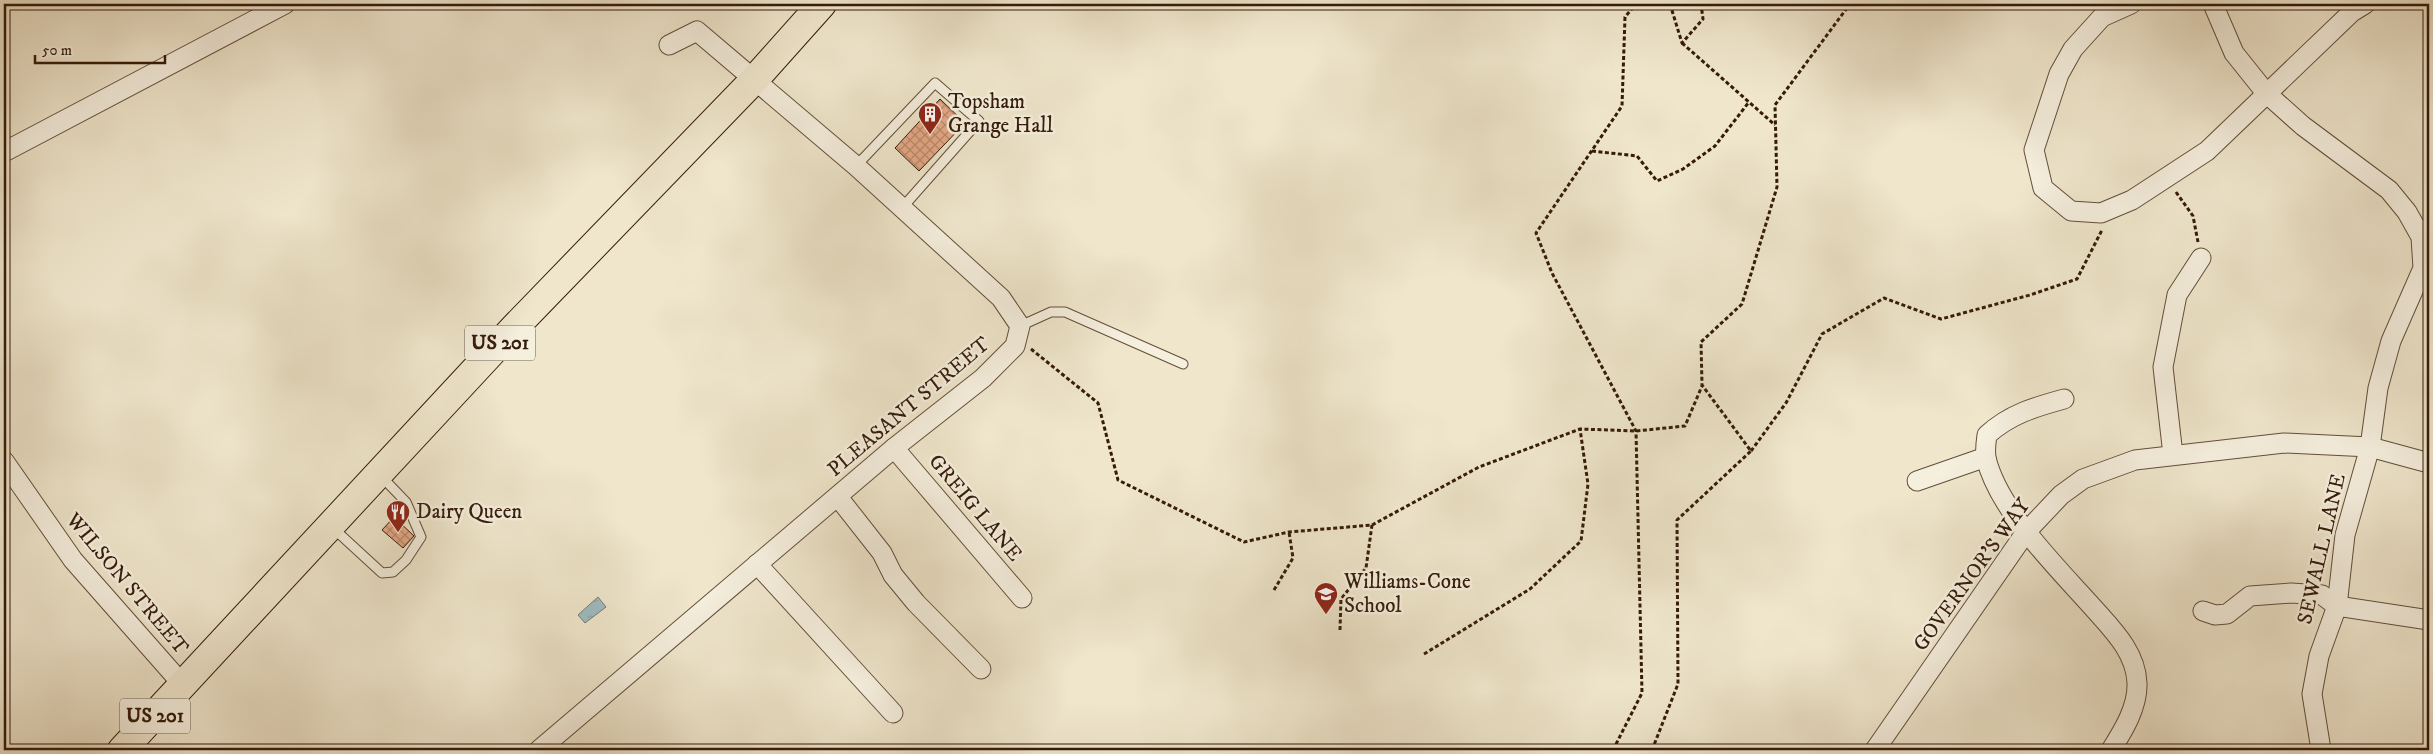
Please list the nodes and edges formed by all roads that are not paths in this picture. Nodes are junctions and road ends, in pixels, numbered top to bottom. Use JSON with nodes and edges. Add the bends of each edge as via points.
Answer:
{"nodes":[{"id":1,"x":285,"y":4,"type":"edge"},
{"id":2,"x":822,"y":4,"type":"edge"},
{"id":3,"x":2132,"y":4,"type":"edge"},
{"id":4,"x":2214,"y":4,"type":"edge"},
{"id":5,"x":2365,"y":4,"type":"edge"},
{"id":6,"x":669,"y":45,"type":"dead end"},
{"id":7,"x":755,"y":79,"type":"junction"},
{"id":8,"x":2266,"y":93,"type":"junction"},
{"id":9,"x":4,"y":152,"type":"edge"},
{"id":10,"x":856,"y":166,"type":"junction"},
{"id":11,"x":902,"y":208,"type":"junction"},
{"id":12,"x":2201,"y":258,"type":"road end"},
{"id":13,"x":1020,"y":326,"type":"junction"},
{"id":14,"x":1183,"y":364,"type":"dead end"},
{"id":15,"x":2064,"y":398,"type":"dead end"},
{"id":16,"x":2370,"y":447,"type":"junction"},
{"id":17,"x":894,"y":448,"type":"junction"},
{"id":18,"x":2173,"y":455,"type":"junction"},
{"id":19,"x":1986,"y":457,"type":"junction"},
{"id":20,"x":4,"y":460,"type":"edge"},
{"id":21,"x":2429,"y":462,"type":"edge"},
{"id":22,"x":379,"y":474,"type":"junction"},
{"id":23,"x":1917,"y":481,"type":"dead end"},
{"id":24,"x":838,"y":497,"type":"junction"},
{"id":25,"x":331,"y":527,"type":"junction"},
{"id":26,"x":2026,"y":532,"type":"junction"},
{"id":27,"x":757,"y":564,"type":"junction"},
{"id":28,"x":1022,"y":598,"type":"dead end"},
{"id":29,"x":2336,"y":606,"type":"junction"},
{"id":30,"x":2203,"y":611,"type":"dead end"},
{"id":31,"x":2429,"y":620,"type":"edge"},
{"id":32,"x":981,"y":669,"type":"dead end"},
{"id":33,"x":183,"y":685,"type":"junction"},
{"id":34,"x":893,"y":713,"type":"dead end"},
{"id":35,"x":122,"y":750,"type":"edge"},
{"id":36,"x":539,"y":750,"type":"edge"},
{"id":37,"x":1875,"y":750,"type":"edge"},
{"id":38,"x":2111,"y":750,"type":"edge"},
{"id":39,"x":2321,"y":750,"type":"edge"}],
"edges":[{"from":1,"to":9,"type":"street"},
{"from":2,"to":7,"type":"main road","number":"US 201"},
{"from":3,"to":8,"type":"street","via":[[2102,17],[2073,49],[2060,74],[2034,150],[2043,188],[2071,211],[2101,213],[2132,200],[2167,179],[2208,151],[2242,121]]},
{"from":4,"to":8,"type":"street","name":"SEWALL LANE","via":[[2234,53]]},
{"from":5,"to":8,"type":"street","via":[[2352,12]]},
{"from":6,"to":7,"type":"street","via":[[697,31]]},
{"from":7,"to":10,"type":"street"},
{"from":7,"to":22,"type":"main road","number":"US 201","via":[[514,328]]},
{"from":8,"to":16,"type":"street","name":"SEWALL LANE","via":[[2303,126],[2389,190],[2408,212],[2421,238],[2423,268],[2391,341],[2378,388]]},
{"from":10,"to":11,"type":"street"},
{"from":10,"to":11,"type":"lane","via":[[935,83],[979,121]]},
{"from":11,"to":13,"type":"street","via":[[1001,298]]},
{"from":12,"to":18,"type":"street","via":[[2177,295],[2163,367]]},
{"from":13,"to":14,"type":"lane","via":[[1051,312],[1065,312]]},
{"from":13,"to":17,"type":"street","name":"PLEASANT STREET","via":[[1015,346],[983,378]]},
{"from":15,"to":19,"type":"street","via":[[2002,421],[1987,435]]},
{"from":16,"to":18,"type":"street","name":"GOVERNOR'S WAY","via":[[2284,442]]},
{"from":16,"to":21,"type":"street","name":"GOVERNOR'S WAY"},
{"from":16,"to":29,"type":"street","name":"SEWALL LANE","via":[[2345,535]]},
{"from":17,"to":24,"type":"street","name":"PLEASANT STREET"},
{"from":17,"to":28,"type":"street","name":"GREIG LANE"},
{"from":18,"to":26,"type":"street","name":"GOVERNOR'S WAY","via":[[2135,460],[2082,479]]},
{"from":19,"to":23,"type":"street"},
{"from":19,"to":26,"type":"street","via":[[2001,492]]},
{"from":20,"to":33,"type":"street","name":"WILSON STREET","via":[[73,560]]},
{"from":22,"to":25,"type":"main road","number":"US 201"},
{"from":22,"to":25,"type":"lane","via":[[406,502],[421,537],[406,560],[393,572],[382,573]]},
{"from":24,"to":27,"type":"street","name":"PLEASANT STREET"},
{"from":24,"to":32,"type":"street","via":[[916,603]]},
{"from":25,"to":33,"type":"main road","number":"US 201"},
{"from":26,"to":37,"type":"street","name":"GOVERNOR'S WAY"},
{"from":26,"to":38,"type":"street","via":[[2116,633],[2132,660],[2137,684],[2133,708]]},
{"from":27,"to":34,"type":"street"},
{"from":27,"to":36,"type":"street","name":"PLEASANT STREET"},
{"from":29,"to":30,"type":"street","via":[[2322,595],[2292,592],[2250,596],[2227,614]]},
{"from":29,"to":31,"type":"street"},
{"from":29,"to":39,"type":"street","name":"SEWALL LANE","via":[[2319,656],[2312,694]]},
{"from":33,"to":35,"type":"main road","number":"US 201"}]}
